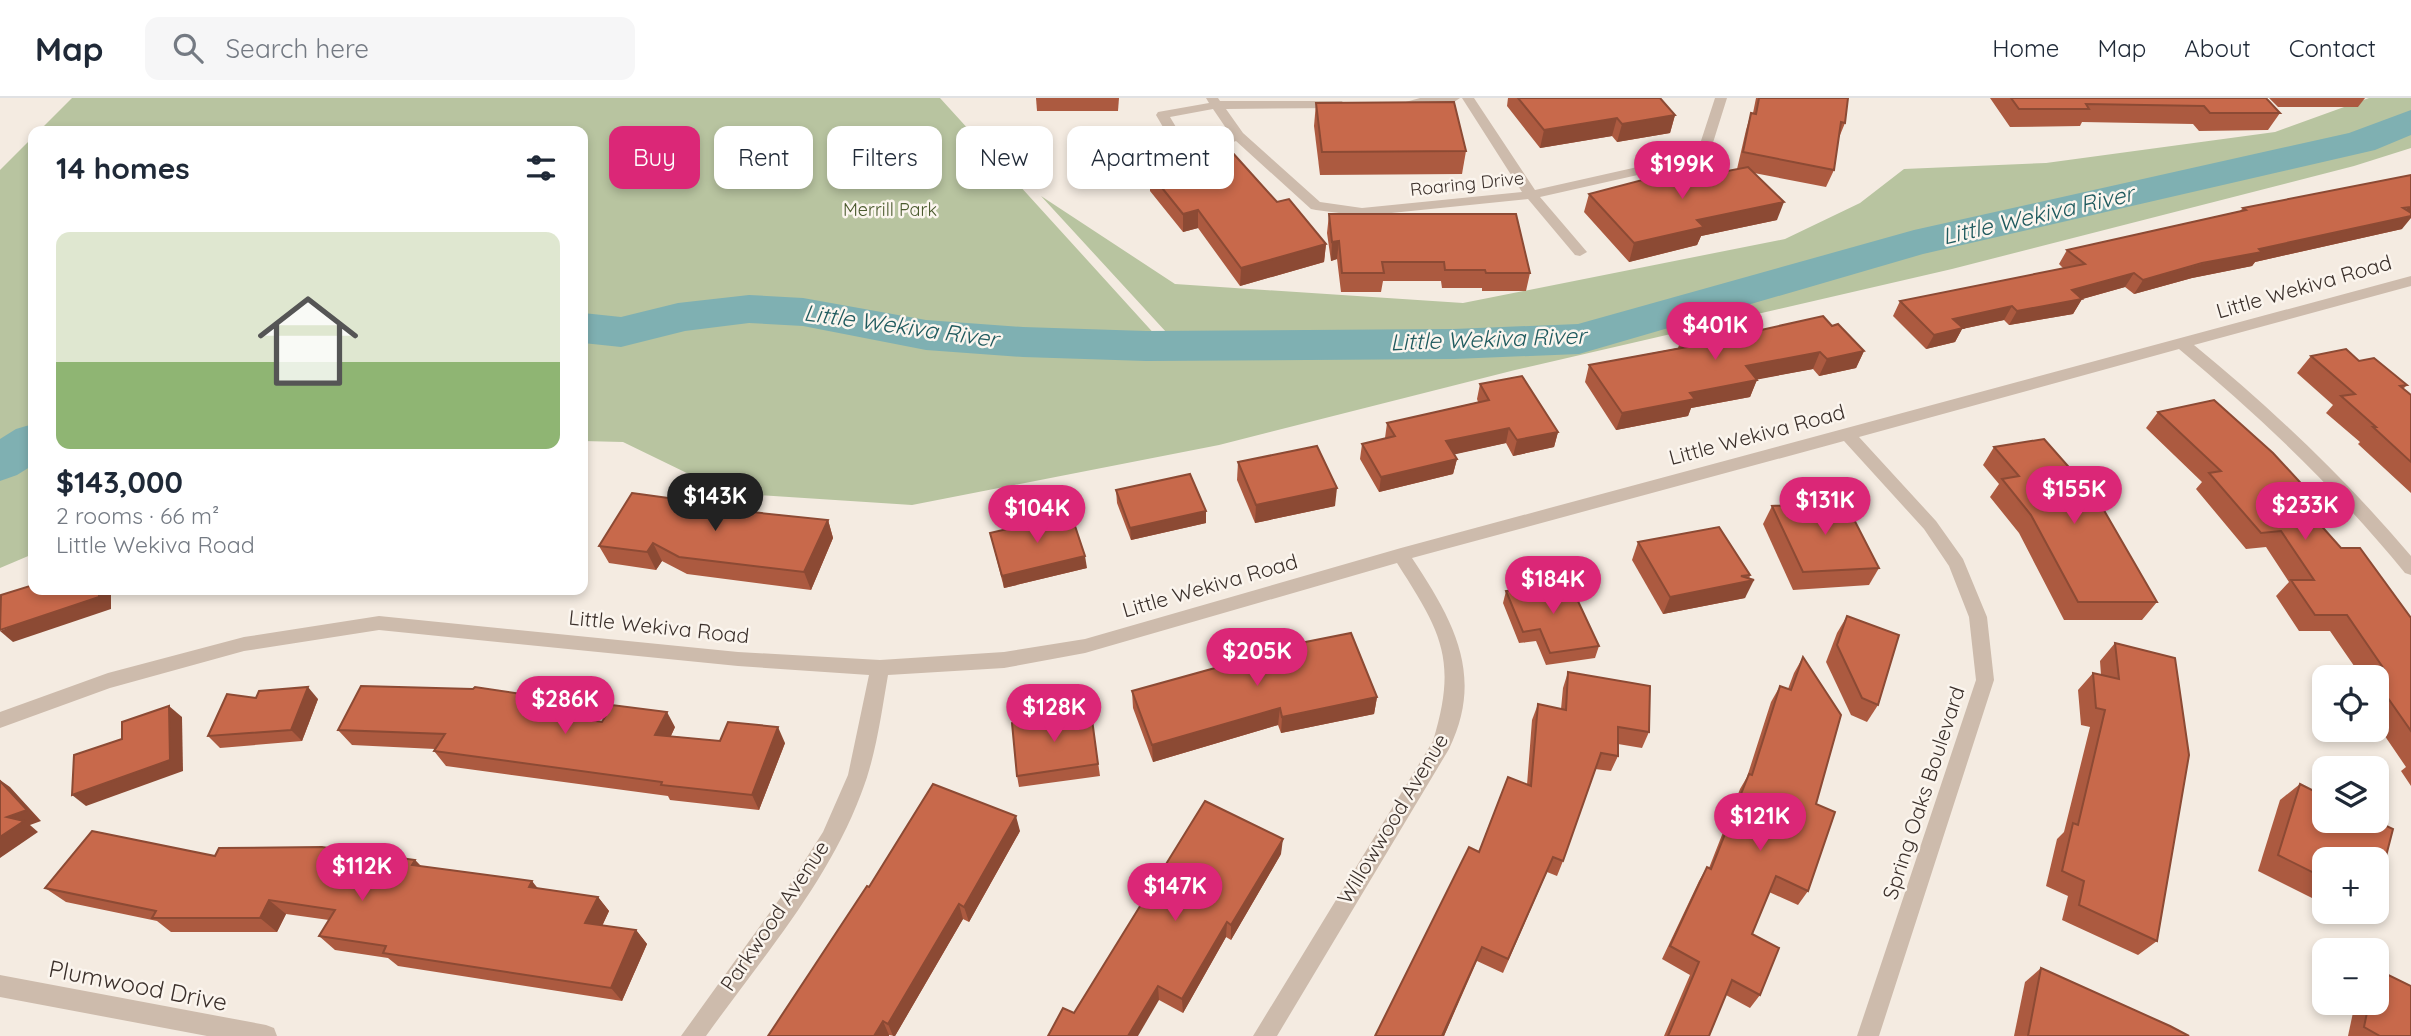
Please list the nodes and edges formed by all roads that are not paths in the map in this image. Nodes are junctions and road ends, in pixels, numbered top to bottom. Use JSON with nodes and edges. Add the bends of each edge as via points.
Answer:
{"nodes":[{"id":1,"x":1454,"y":98,"type":"edge"},
{"id":2,"x":1468,"y":98,"type":"edge"},
{"id":3,"x":1721,"y":98,"type":"edge"},
{"id":4,"x":1214,"y":101,"type":"edge"},
{"id":5,"x":1395,"y":103,"type":"edge"},
{"id":6,"x":1354,"y":104,"type":"edge"},
{"id":7,"x":1169,"y":126,"type":"edge"},
{"id":8,"x":1238,"y":136,"type":"junction"},
{"id":9,"x":1234,"y":138,"type":"edge"},
{"id":10,"x":1531,"y":195,"type":"junction"},
{"id":11,"x":1580,"y":252,"type":"dead end"},
{"id":12,"x":2411,"y":281,"type":"edge"},
{"id":13,"x":2184,"y":345,"type":"junction"},
{"id":14,"x":1847,"y":435,"type":"junction"},
{"id":15,"x":1401,"y":555,"type":"junction"},
{"id":16,"x":2411,"y":568,"type":"edge"},
{"id":17,"x":880,"y":668,"type":"junction"},
{"id":18,"x":0,"y":720,"type":"edge"},
{"id":19,"x":0,"y":986,"type":"edge"},
{"id":20,"x":266,"y":1036,"type":"edge"},
{"id":21,"x":692,"y":1036,"type":"edge"},
{"id":22,"x":1264,"y":1036,"type":"edge"},
{"id":23,"x":1868,"y":1036,"type":"edge"}],
"edges":[{"from":1,"to":5,"type":"street"},
{"from":2,"to":10,"type":"street"},
{"from":3,"to":10,"type":"street","name":"Roaring Drive","via":[[1705,149],[1686,160]]},
{"from":4,"to":6,"type":"street"},
{"from":4,"to":7,"type":"street","via":[[1162,115]]},
{"from":4,"to":8,"type":"street","name":"Roaring Drive"},
{"from":8,"to":9,"type":"street"},
{"from":8,"to":10,"type":"street","name":"Roaring Drive","via":[[1316,206],[1362,212]]},
{"from":10,"to":11,"type":"street"},
{"from":12,"to":13,"type":"street","name":"Little Wekiva Road"},
{"from":13,"to":14,"type":"street","name":"Little Wekiva Road"},
{"from":13,"to":16,"type":"street","via":[[2309,455],[2366,512]]},
{"from":14,"to":15,"type":"street","name":"Little Wekiva Road"},
{"from":14,"to":23,"type":"street","name":"Spring Oaks Boulevard","via":[[1930,524],[1957,564],[1978,617],[1985,680]]},
{"from":15,"to":17,"type":"street","name":"Little Wekiva Road","via":[[1085,646],[1003,660]]},
{"from":15,"to":22,"type":"street","name":"Willowwood Avenue","via":[[1443,620],[1456,663],[1455,704],[1442,743]]},
{"from":17,"to":18,"type":"street","name":"Little Wekiva Road","via":[[738,659],[379,623],[244,644],[108,681]]},
{"from":17,"to":21,"type":"street","name":"Parkwood Avenue","via":[[861,765],[845,809],[806,877]]},
{"from":19,"to":20,"type":"street","name":"Plumwood Drive"}]}
